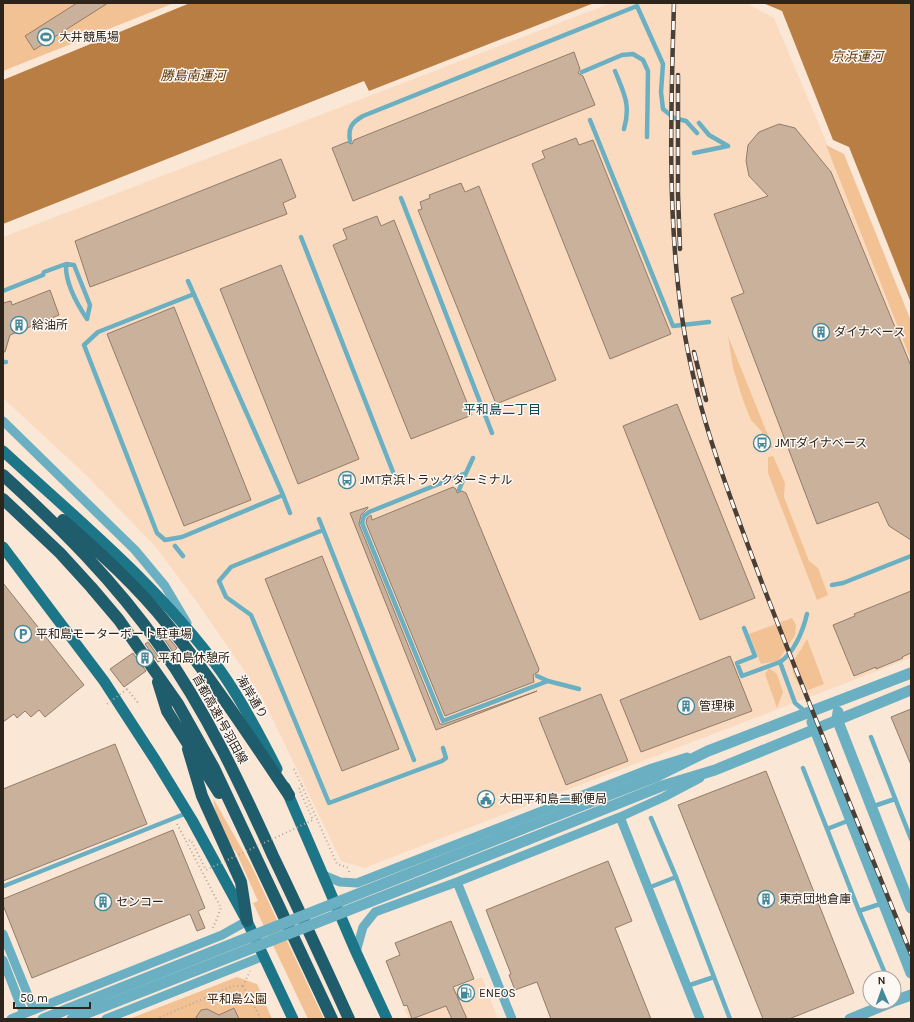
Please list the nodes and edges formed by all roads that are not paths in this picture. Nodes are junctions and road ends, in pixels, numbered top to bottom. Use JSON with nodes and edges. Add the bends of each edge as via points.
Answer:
{"nodes":[{"id":1,"x":615,"y":71,"type":"dead end"},
{"id":2,"x":582,"y":72,"type":"dead end"},
{"id":3,"x":590,"y":120,"type":"dead end"},
{"id":4,"x":699,"y":124,"type":"dead end"},
{"id":5,"x":624,"y":130,"type":"dead end"},
{"id":6,"x":697,"y":133,"type":"dead end"},
{"id":7,"x":647,"y":137,"type":"dead end"},
{"id":8,"x":350,"y":141,"type":"dead end"},
{"id":9,"x":694,"y":153,"type":"dead end"},
{"id":10,"x":401,"y":198,"type":"dead end"},
{"id":11,"x":300,"y":237,"type":"dead end"},
{"id":12,"x":66,"y":264,"type":"junction"},
{"id":13,"x":188,"y":281,"type":"dead end"},
{"id":14,"x":3,"y":291,"type":"edge"},
{"id":15,"x":194,"y":294,"type":"junction"},
{"id":16,"x":709,"y":322,"type":"dead end"},
{"id":17,"x":3,"y":421,"type":"edge"},
{"id":18,"x":492,"y":433,"type":"dead end"},
{"id":19,"x":3,"y":451,"type":"edge"},
{"id":20,"x":473,"y":458,"type":"dead end"},
{"id":21,"x":394,"y":472,"type":"dead end"},
{"id":22,"x":466,"y":473,"type":"junction"},
{"id":23,"x":3,"y":475,"type":"edge"},
{"id":24,"x":459,"y":490,"type":"dead end"},
{"id":25,"x":283,"y":495,"type":"junction"},
{"id":26,"x":26,"y":496,"type":"junction"},
{"id":27,"x":3,"y":499,"type":"edge"},
{"id":28,"x":290,"y":513,"type":"dead end"},
{"id":29,"x":319,"y":518,"type":"dead end"},
{"id":30,"x":324,"y":530,"type":"junction"},
{"id":31,"x":175,"y":546,"type":"dead end"},
{"id":32,"x":4,"y":552,"type":"edge"},
{"id":33,"x":183,"y":556,"type":"dead end"},
{"id":34,"x":911,"y":556,"type":"edge"},
{"id":35,"x":832,"y":585,"type":"dead end"},
{"id":36,"x":807,"y":614,"type":"dead end"},
{"id":37,"x":744,"y":628,"type":"dead end"},
{"id":38,"x":198,"y":643,"type":"junction"},
{"id":39,"x":780,"y":662,"type":"junction"},
{"id":40,"x":155,"y":671,"type":"junction"},
{"id":41,"x":911,"y":673,"type":"edge"},
{"id":42,"x":537,"y":676,"type":"dead end"},
{"id":43,"x":548,"y":681,"type":"junction"},
{"id":44,"x":579,"y":690,"type":"dead end"},
{"id":45,"x":911,"y":690,"type":"edge"},
{"id":46,"x":839,"y":702,"type":"junction"},
{"id":47,"x":809,"y":714,"type":"junction"},
{"id":48,"x":837,"y":719,"type":"junction"},
{"id":49,"x":814,"y":728,"type":"junction"},
{"id":50,"x":871,"y":737,"type":"dead end"},
{"id":51,"x":186,"y":744,"type":"junction"},
{"id":52,"x":443,"y":748,"type":"dead end"},
{"id":53,"x":708,"y":751,"type":"junction"},
{"id":54,"x":414,"y":760,"type":"dead end"},
{"id":55,"x":803,"y":768,"type":"dead end"},
{"id":56,"x":715,"y":770,"type":"junction"},
{"id":57,"x":289,"y":795,"type":"junction"},
{"id":58,"x":896,"y":799,"type":"junction"},
{"id":59,"x":871,"y":807,"type":"junction"},
{"id":60,"x":187,"y":813,"type":"junction"},
{"id":61,"x":620,"y":817,"type":"junction"},
{"id":62,"x":651,"y":818,"type":"dead end"},
{"id":63,"x":851,"y":820,"type":"junction"},
{"id":64,"x":827,"y":828,"type":"junction"},
{"id":65,"x":911,"y":839,"type":"edge"},
{"id":66,"x":252,"y":846,"type":"junction"},
{"id":67,"x":323,"y":875,"type":"junction"},
{"id":68,"x":676,"y":878,"type":"junction"},
{"id":69,"x":457,"y":882,"type":"junction"},
{"id":70,"x":4,"y":886,"type":"dead end"},
{"id":71,"x":648,"y":888,"type":"junction"},
{"id":72,"x":908,"y":890,"type":"edge"},
{"id":73,"x":883,"y":903,"type":"junction"},
{"id":74,"x":911,"y":908,"type":"edge"},
{"id":75,"x":859,"y":911,"type":"junction"},
{"id":76,"x":247,"y":921,"type":"junction"},
{"id":77,"x":3,"y":934,"type":"edge"},
{"id":78,"x":356,"y":952,"type":"junction"},
{"id":79,"x":264,"y":956,"type":"junction"},
{"id":80,"x":3,"y":960,"type":"edge"},
{"id":81,"x":884,"y":970,"type":"edge"},
{"id":82,"x":911,"y":973,"type":"edge"},
{"id":83,"x":714,"y":977,"type":"junction"},
{"id":84,"x":687,"y":986,"type":"junction"},
{"id":85,"x":34,"y":1010,"type":"junction"},
{"id":86,"x":873,"y":1010,"type":"edge"},
{"id":87,"x":24,"y":1014,"type":"junction"},
{"id":88,"x":70,"y":1014,"type":"edge"},
{"id":89,"x":11,"y":1019,"type":"edge"},
{"id":90,"x":42,"y":1019,"type":"edge"},
{"id":91,"x":106,"y":1019,"type":"edge"},
{"id":92,"x":293,"y":1019,"type":"edge"},
{"id":93,"x":332,"y":1019,"type":"edge"},
{"id":94,"x":349,"y":1019,"type":"edge"},
{"id":95,"x":387,"y":1019,"type":"edge"},
{"id":96,"x":512,"y":1019,"type":"edge"},
{"id":97,"x":700,"y":1019,"type":"edge"},
{"id":98,"x":730,"y":1019,"type":"edge"},
{"id":99,"x":850,"y":1019,"type":"edge"}],
"edges":[{"from":1,"to":5,"type":"lane","via":[[627,100],[628,118]]},
{"from":2,"to":7,"type":"lane","via":[[622,55],[633,54],[643,60],[648,71]]},
{"from":3,"to":16,"type":"lane","via":[[673,326]]},
{"from":4,"to":9,"type":"lane","via":[[709,136],[728,146]]},
{"from":6,"to":8,"type":"lane","via":[[686,121],[674,118],[663,109],[663,64],[637,6],[363,116],[353,122],[349,130]]},
{"from":10,"to":18,"type":"lane"},
{"from":11,"to":21,"type":"lane"},
{"from":12,"to":12,"type":"lane","via":[[74,265],[90,305],[87,320],[65,273]]},
{"from":12,"to":14,"type":"lane"},
{"from":13,"to":15,"type":"lane"},
{"from":15,"to":25,"type":"lane"},
{"from":15,"to":25,"type":"lane","via":[[98,332],[84,346],[157,533],[165,540],[182,537]]},
{"from":17,"to":38,"type":"street","via":[[135,550],[165,586]]},
{"from":19,"to":38,"type":"main road","name":"海岸通り","via":[[102,539],[160,598]]},
{"from":20,"to":22,"type":"lane"},
{"from":22,"to":24,"type":"lane"},
{"from":22,"to":43,"type":"lane","via":[[369,512],[364,516],[362,523],[443,721]]},
{"from":23,"to":26,"type":"highway","name":"首都高速1号羽田線"},
{"from":25,"to":28,"type":"lane"},
{"from":26,"to":57,"type":"highway","via":[[45,504],[92,546],[115,567],[167,624],[219,690]]},
{"from":26,"to":94,"type":"highway","name":"首都高速1号羽田線","via":[[68,536],[130,607],[192,695],[228,760]]},
{"from":27,"to":40,"type":"highway","via":[[60,553],[91,587],[119,620]]},
{"from":29,"to":30,"type":"lane"},
{"from":30,"to":52,"type":"lane","via":[[230,568],[219,581],[226,597],[251,615],[329,803],[442,761],[446,758]]},
{"from":30,"to":54,"type":"lane"},
{"from":31,"to":33,"type":"lane"},
{"from":32,"to":60,"type":"main road","via":[[104,681]]},
{"from":34,"to":35,"type":"lane"},
{"from":36,"to":39,"type":"lane","via":[[803,629],[787,657]]},
{"from":37,"to":39,"type":"lane","via":[[755,656],[737,663],[742,676]]},
{"from":38,"to":57,"type":"main road","name":"海岸通り","via":[[220,670],[246,710]]},
{"from":39,"to":47,"type":"lane","via":[[796,703]]},
{"from":40,"to":51,"type":"highway","via":[[166,711]]},
{"from":40,"to":66,"type":"highway","via":[[178,704],[214,768]]},
{"from":41,"to":46,"type":"street"},
{"from":42,"to":43,"type":"lane"},
{"from":43,"to":44,"type":"lane"},
{"from":45,"to":48,"type":"street"},
{"from":46,"to":47,"type":"street"},
{"from":46,"to":48,"type":"street"},
{"from":47,"to":49,"type":"street"},
{"from":47,"to":53,"type":"street"},
{"from":48,"to":49,"type":"street"},
{"from":48,"to":59,"type":"street"},
{"from":49,"to":56,"type":"street"},
{"from":49,"to":63,"type":"street"},
{"from":50,"to":58,"type":"lane"},
{"from":51,"to":66,"type":"highway"},
{"from":51,"to":76,"type":"highway","via":[[202,796],[241,882]]},
{"from":53,"to":67,"type":"street","via":[[652,768],[356,883],[340,882]]},
{"from":53,"to":88,"type":"street","bridge":true,"via":[[655,776]]},
{"from":55,"to":64,"type":"lane"},
{"from":56,"to":61,"type":"street"},
{"from":56,"to":88,"type":"street","bridge":true,"via":[[662,786]]},
{"from":57,"to":67,"type":"main road","name":"海岸通り"},
{"from":58,"to":59,"type":"lane"},
{"from":58,"to":65,"type":"lane"},
{"from":59,"to":72,"type":"street"},
{"from":60,"to":70,"type":"lane"},
{"from":60,"to":76,"type":"main road"},
{"from":61,"to":69,"type":"street"},
{"from":61,"to":71,"type":"street"},
{"from":62,"to":68,"type":"lane"},
{"from":63,"to":64,"type":"lane"},
{"from":63,"to":73,"type":"street"},
{"from":64,"to":75,"type":"lane"},
{"from":66,"to":93,"type":"highway"},
{"from":67,"to":78,"type":"main road","name":"海岸通り"},
{"from":68,"to":71,"type":"lane"},
{"from":68,"to":83,"type":"lane"},
{"from":69,"to":78,"type":"street","via":[[375,912],[363,927]]},
{"from":69,"to":96,"type":"street"},
{"from":71,"to":84,"type":"street"},
{"from":72,"to":74,"type":"street"},
{"from":73,"to":75,"type":"lane"},
{"from":73,"to":82,"type":"street"},
{"from":75,"to":81,"type":"lane"},
{"from":76,"to":79,"type":"main road"},
{"from":76,"to":85,"type":"street","via":[[222,935]]},
{"from":77,"to":85,"type":"street"},
{"from":78,"to":95,"type":"main road","name":"海岸通り"},
{"from":79,"to":91,"type":"street"},
{"from":79,"to":92,"type":"main road"},
{"from":80,"to":87,"type":"street"},
{"from":83,"to":84,"type":"lane"},
{"from":83,"to":98,"type":"lane"},
{"from":84,"to":97,"type":"street"},
{"from":85,"to":87,"type":"street"},
{"from":86,"to":99,"type":"street"},
{"from":87,"to":89,"type":"street"},
{"from":88,"to":90,"type":"street"}]}
